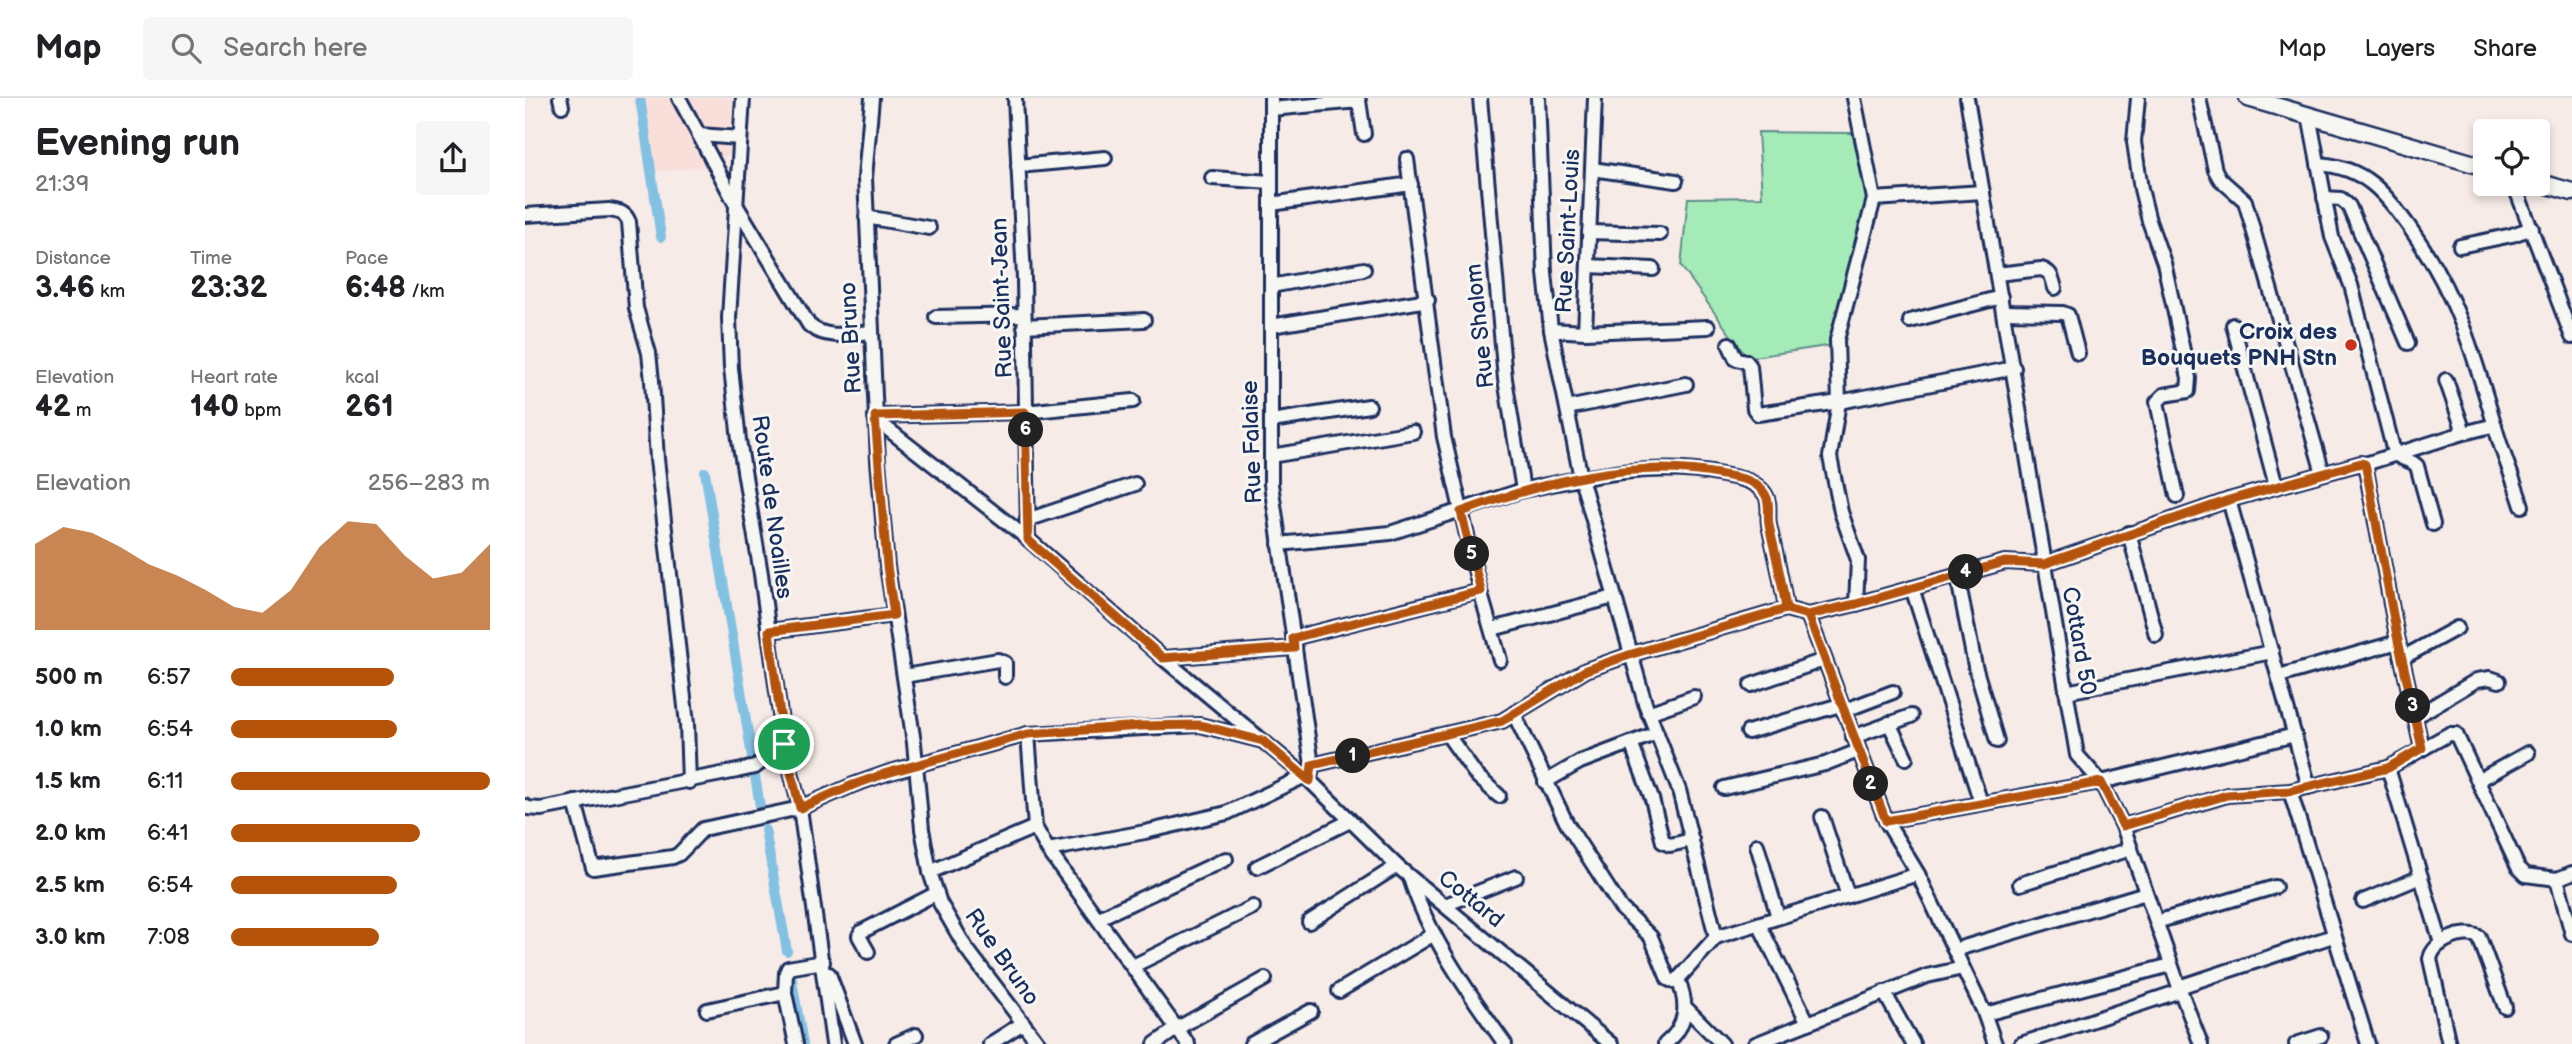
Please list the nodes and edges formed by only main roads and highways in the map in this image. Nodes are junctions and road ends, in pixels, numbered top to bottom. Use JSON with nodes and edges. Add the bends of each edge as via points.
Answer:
{"nodes":[{"id":1,"x":2248,"y":98,"type":"edge"},
{"id":2,"x":2473,"y":164,"type":"edge"},
{"id":3,"x":2550,"y":186,"type":"edge"},
{"id":4,"x":2572,"y":192,"type":"edge"}],
"edges":[{"from":1,"to":2,"type":"main road"},
{"from":3,"to":4,"type":"main road"}]}
